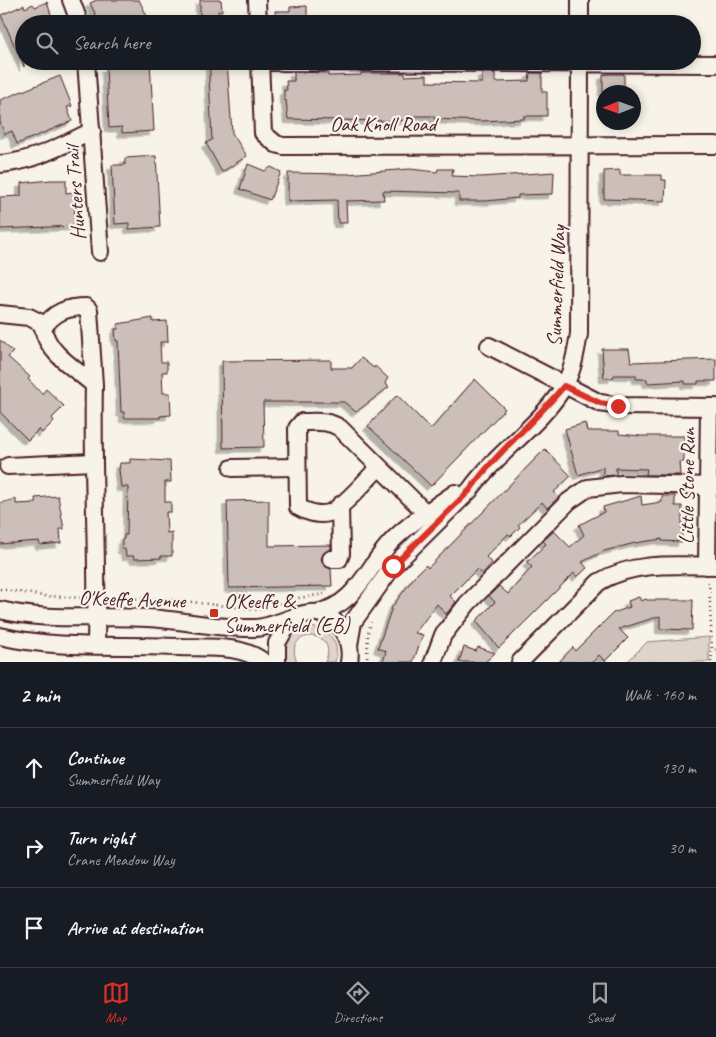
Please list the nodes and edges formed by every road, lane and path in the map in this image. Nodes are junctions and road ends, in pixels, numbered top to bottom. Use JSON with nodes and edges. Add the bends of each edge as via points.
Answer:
{"nodes":[{"id":1,"x":71,"y":0,"type":"edge"},
{"id":2,"x":257,"y":0,"type":"edge"},
{"id":3,"x":580,"y":0,"type":"edge"},
{"id":4,"x":77,"y":15,"type":"edge"},
{"id":5,"x":258,"y":15,"type":"edge"},
{"id":6,"x":580,"y":15,"type":"edge"},
{"id":7,"x":701,"y":64,"type":"edge"},
{"id":8,"x":716,"y":64,"type":"edge"},
{"id":9,"x":87,"y":70,"type":"edge"},
{"id":10,"x":260,"y":70,"type":"edge"},
{"id":11,"x":580,"y":70,"type":"edge"},
{"id":12,"x":92,"y":131,"type":"junction"},
{"id":13,"x":580,"y":144,"type":"junction"},
{"id":14,"x":716,"y":145,"type":"edge"},
{"id":15,"x":0,"y":164,"type":"edge"},
{"id":16,"x":100,"y":252,"type":"dead end"},
{"id":17,"x":0,"y":314,"type":"edge"},
{"id":18,"x":45,"y":325,"type":"junction"},
{"id":19,"x":490,"y":346,"type":"dead end"},
{"id":20,"x":94,"y":385,"type":"junction"},
{"id":21,"x":564,"y":386,"type":"junction"},
{"id":22,"x":712,"y":407,"type":"edge"},
{"id":23,"x":93,"y":462,"type":"junction"},
{"id":24,"x":8,"y":466,"type":"dead end"},
{"id":25,"x":298,"y":467,"type":"junction"},
{"id":26,"x":379,"y":467,"type":"junction"},
{"id":27,"x":232,"y":468,"type":"dead end"},
{"id":28,"x":712,"y":486,"type":"edge"},
{"id":29,"x":340,"y":505,"type":"junction"},
{"id":30,"x":431,"y":518,"type":"junction"},
{"id":31,"x":331,"y":559,"type":"dead end"},
{"id":32,"x":711,"y":566,"type":"edge"},
{"id":33,"x":709,"y":582,"type":"dead end"},
{"id":34,"x":0,"y":589,"type":"edge"},
{"id":35,"x":328,"y":593,"type":"dead end"},
{"id":36,"x":97,"y":598,"type":"junction"},
{"id":37,"x":0,"y":610,"type":"edge"},
{"id":38,"x":316,"y":613,"type":"junction"},
{"id":39,"x":96,"y":618,"type":"junction"},
{"id":40,"x":291,"y":619,"type":"junction"},
{"id":41,"x":371,"y":623,"type":"dead end"},
{"id":42,"x":0,"y":636,"type":"edge"},
{"id":43,"x":96,"y":644,"type":"junction"},
{"id":44,"x":349,"y":645,"type":"junction"},
{"id":45,"x":714,"y":650,"type":"edge"},
{"id":46,"x":264,"y":662,"type":"edge"},
{"id":47,"x":277,"y":662,"type":"edge"},
{"id":48,"x":349,"y":662,"type":"edge"},
{"id":49,"x":367,"y":662,"type":"edge"},
{"id":50,"x":433,"y":662,"type":"edge"},
{"id":51,"x":520,"y":662,"type":"edge"},
{"id":52,"x":711,"y":662,"type":"edge"}],
"edges":[{"from":1,"to":4,"type":"street"},
{"from":2,"to":5,"type":"street"},
{"from":3,"to":6,"type":"street"},
{"from":7,"to":8,"type":"street"},
{"from":9,"to":12,"type":"street","name":"Hunters Trail"},
{"from":10,"to":13,"type":"street","name":"Oak Knoll Road","via":[[264,133],[276,144],[284,146]]},
{"from":11,"to":13,"type":"street","name":"Summerfield Way"},
{"from":12,"to":15,"type":"street","name":"Hunters Trail","via":[[35,156]]},
{"from":12,"to":16,"type":"street","name":"Hunters Trail"},
{"from":13,"to":14,"type":"street","name":"Oak Knoll Road"},
{"from":13,"to":21,"type":"street","name":"Summerfield Way","via":[[578,334],[576,352]]},
{"from":17,"to":18,"type":"street","via":[[29,317]]},
{"from":18,"to":20,"type":"street","via":[[44,337],[55,352]]},
{"from":18,"to":20,"type":"street","via":[[67,308],[86,307],[89,310]]},
{"from":19,"to":21,"type":"street"},
{"from":20,"to":23,"type":"street"},
{"from":21,"to":22,"type":"street","via":[[609,405]]},
{"from":21,"to":30,"type":"street","name":"Summerfield Way","via":[[480,476]]},
{"from":22,"to":28,"type":"street","name":"Little Stone Run"},
{"from":23,"to":24,"type":"street"},
{"from":23,"to":36,"type":"street"},
{"from":25,"to":26,"type":"street","via":[[297,428],[302,422],[321,421],[340,428]]},
{"from":25,"to":27,"type":"street"},
{"from":25,"to":29,"type":"street","via":[[298,507],[306,512],[329,513]]},
{"from":26,"to":29,"type":"street"},
{"from":26,"to":30,"type":"street"},
{"from":28,"to":32,"type":"street","name":"Little Stone Run"},
{"from":28,"to":50,"type":"street","via":[[621,484],[588,488],[468,603],[443,635]]},
{"from":29,"to":31,"type":"street","via":[[341,554],[339,558]]},
{"from":30,"to":38,"type":"street","name":"Summerfield Way","via":[[402,532],[385,548],[352,595],[338,605]]},
{"from":30,"to":44,"type":"street","name":"Summerfield Way","via":[[367,600],[353,622]]},
{"from":32,"to":51,"type":"street","via":[[646,566],[610,576],[599,582]]},
{"from":33,"to":45,"type":"path"},
{"from":34,"to":36,"type":"path","via":[[44,596]]},
{"from":35,"to":36,"type":"path","via":[[259,610],[174,600]]},
{"from":36,"to":39,"type":"street"},
{"from":37,"to":39,"type":"street","name":"O'Keeffe Avenue","via":[[41,616]]},
{"from":38,"to":40,"type":"street","name":"O'Keeffe Avenue"},
{"from":38,"to":44,"type":"street","via":[[339,625]]},
{"from":39,"to":40,"type":"street","name":"O'Keeffe Avenue","via":[[146,618],[251,628],[275,626]]},
{"from":39,"to":43,"type":"street"},
{"from":40,"to":47,"type":"street","via":[[277,643]]},
{"from":41,"to":49,"type":"path"},
{"from":42,"to":43,"type":"street","via":[[44,643]]},
{"from":43,"to":46,"type":"street","via":[[234,650],[256,656]]},
{"from":44,"to":48,"type":"street"},
{"from":45,"to":52,"type":"path"}]}
